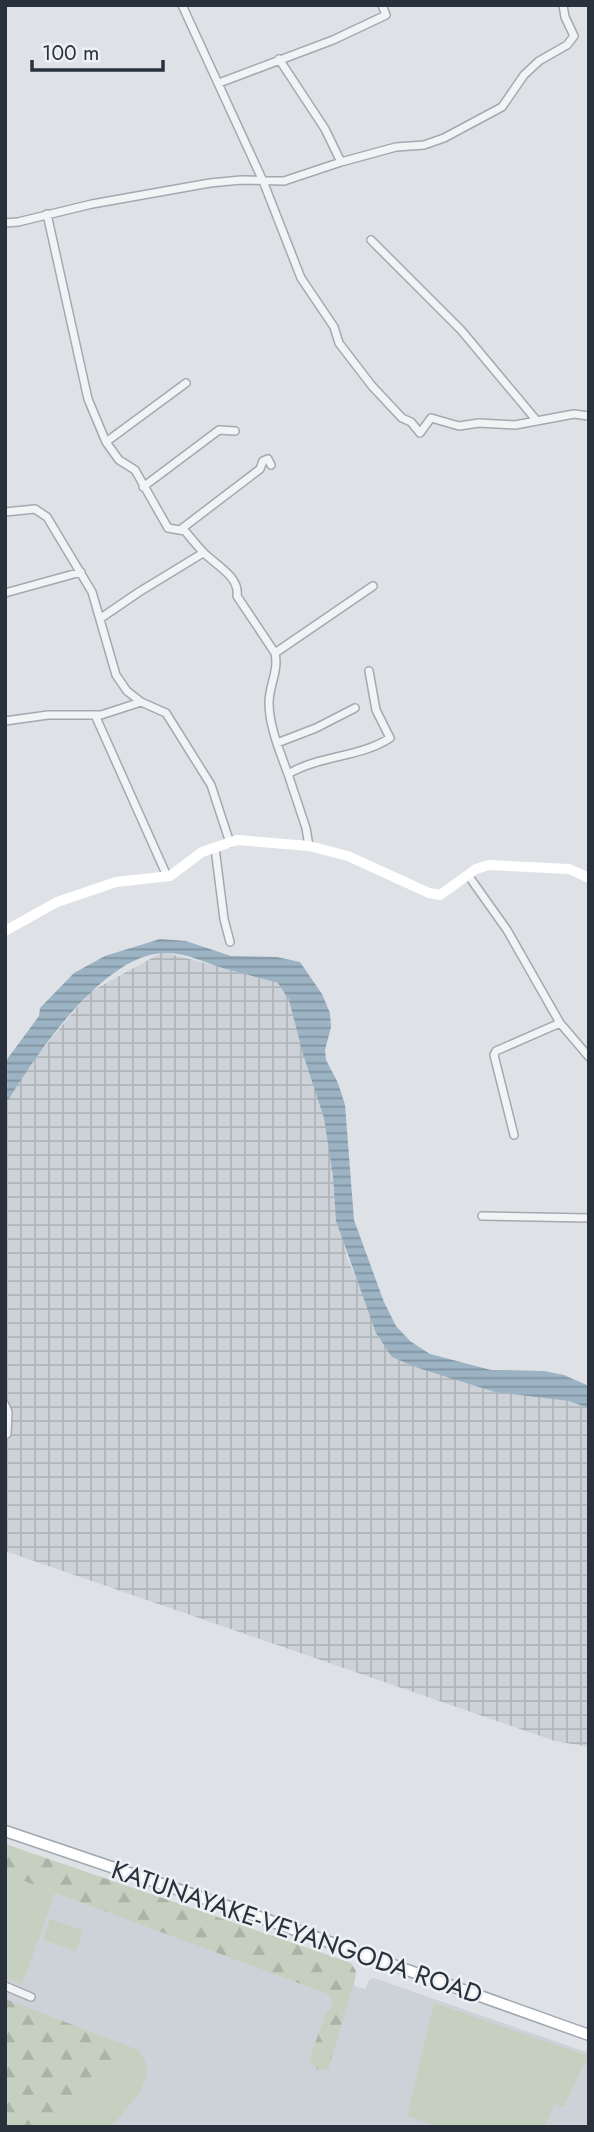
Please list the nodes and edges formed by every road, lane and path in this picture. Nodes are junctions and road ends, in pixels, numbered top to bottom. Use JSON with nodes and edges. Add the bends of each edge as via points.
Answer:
{"nodes":[{"id":1,"x":182,"y":5,"type":"edge"},
{"id":2,"x":382,"y":5,"type":"edge"},
{"id":3,"x":563,"y":5,"type":"edge"},
{"id":4,"x":279,"y":59,"type":"junction"},
{"id":5,"x":219,"y":83,"type":"junction"},
{"id":6,"x":341,"y":162,"type":"junction"},
{"id":7,"x":263,"y":181,"type":"junction"},
{"id":8,"x":47,"y":214,"type":"junction"},
{"id":9,"x":5,"y":223,"type":"edge"},
{"id":10,"x":371,"y":240,"type":"dead end"},
{"id":11,"x":186,"y":383,"type":"dead end"},
{"id":12,"x":589,"y":416,"type":"edge"},
{"id":13,"x":537,"y":421,"type":"junction"},
{"id":14,"x":235,"y":431,"type":"dead end"},
{"id":15,"x":106,"y":442,"type":"junction"},
{"id":16,"x":271,"y":466,"type":"dead end"},
{"id":17,"x":143,"y":487,"type":"junction"},
{"id":18,"x":5,"y":512,"type":"edge"},
{"id":19,"x":180,"y":530,"type":"junction"},
{"id":20,"x":203,"y":552,"type":"junction"},
{"id":21,"x":80,"y":572,"type":"junction"},
{"id":22,"x":373,"y":586,"type":"dead end"},
{"id":23,"x":5,"y":593,"type":"edge"},
{"id":24,"x":101,"y":618,"type":"junction"},
{"id":25,"x":275,"y":653,"type":"junction"},
{"id":26,"x":369,"y":671,"type":"dead end"},
{"id":27,"x":141,"y":702,"type":"junction"},
{"id":28,"x":355,"y":708,"type":"dead end"},
{"id":29,"x":95,"y":715,"type":"junction"},
{"id":30,"x":5,"y":721,"type":"edge"},
{"id":31,"x":277,"y":743,"type":"junction"},
{"id":32,"x":288,"y":774,"type":"junction"},
{"id":33,"x":230,"y":843,"type":"junction"},
{"id":34,"x":309,"y":846,"type":"junction"},
{"id":35,"x":215,"y":848,"type":"junction"},
{"id":36,"x":468,"y":875,"type":"junction"},
{"id":37,"x":167,"y":876,"type":"junction"},
{"id":38,"x":589,"y":878,"type":"edge"},
{"id":39,"x":5,"y":931,"type":"edge"},
{"id":40,"x":230,"y":942,"type":"dead end"},
{"id":41,"x":560,"y":1023,"type":"junction"},
{"id":42,"x":589,"y":1057,"type":"edge"},
{"id":43,"x":514,"y":1135,"type":"dead end"},
{"id":44,"x":482,"y":1216,"type":"dead end"},
{"id":45,"x":589,"y":1218,"type":"edge"},
{"id":46,"x":5,"y":1405,"type":"edge"},
{"id":47,"x":5,"y":1434,"type":"edge"},
{"id":48,"x":5,"y":1832,"type":"edge"},
{"id":49,"x":5,"y":1986,"type":"edge"},
{"id":50,"x":31,"y":1997,"type":"dead end"},
{"id":51,"x":589,"y":2035,"type":"edge"}],
"edges":[{"from":1,"to":5,"type":"street"},
{"from":2,"to":4,"type":"street","via":[[386,15]]},
{"from":3,"to":6,"type":"street","via":[[574,36],[524,75],[502,107],[424,145],[396,147]]},
{"from":4,"to":5,"type":"street"},
{"from":4,"to":6,"type":"street"},
{"from":5,"to":7,"type":"street"},
{"from":6,"to":7,"type":"street","via":[[284,181]]},
{"from":7,"to":8,"type":"street","via":[[210,183]]},
{"from":7,"to":13,"type":"street","via":[[301,278],[334,327],[339,343],[402,418],[420,433],[431,418],[459,426]]},
{"from":8,"to":9,"type":"street"},
{"from":8,"to":15,"type":"street","via":[[88,399]]},
{"from":10,"to":13,"type":"street","via":[[461,330]]},
{"from":11,"to":15,"type":"street"},
{"from":12,"to":13,"type":"street"},
{"from":14,"to":17,"type":"street","via":[[219,430]]},
{"from":15,"to":17,"type":"street","via":[[119,460],[135,470]]},
{"from":16,"to":19,"type":"street","via":[[268,459],[263,461],[260,469]]},
{"from":17,"to":19,"type":"street","via":[[168,528]]},
{"from":18,"to":21,"type":"street","via":[[35,509],[47,517]]},
{"from":19,"to":20,"type":"street"},
{"from":20,"to":24,"type":"street"},
{"from":20,"to":25,"type":"street","via":[[231,576],[237,596]]},
{"from":21,"to":23,"type":"street"},
{"from":21,"to":24,"type":"street"},
{"from":22,"to":25,"type":"street"},
{"from":24,"to":27,"type":"street","via":[[116,675]]},
{"from":25,"to":31,"type":"street","via":[[269,704]]},
{"from":26,"to":32,"type":"street","via":[[376,710],[390,738],[374,748],[303,765]]},
{"from":27,"to":29,"type":"street"},
{"from":27,"to":33,"type":"street","via":[[166,713],[211,785]]},
{"from":28,"to":31,"type":"street"},
{"from":29,"to":30,"type":"street"},
{"from":29,"to":37,"type":"street"},
{"from":31,"to":32,"type":"street"},
{"from":32,"to":34,"type":"street"},
{"from":33,"to":34,"type":"street"},
{"from":33,"to":35,"type":"street"},
{"from":34,"to":36,"type":"street","via":[[361,860],[429,893],[440,895]]},
{"from":35,"to":37,"type":"street"},
{"from":35,"to":40,"type":"street"},
{"from":36,"to":38,"type":"street","via":[[489,865],[569,869]]},
{"from":36,"to":41,"type":"street","via":[[507,930]]},
{"from":37,"to":39,"type":"street","via":[[116,883],[57,902]]},
{"from":41,"to":42,"type":"street"},
{"from":41,"to":43,"type":"street","via":[[494,1055]]},
{"from":44,"to":45,"type":"street"},
{"from":46,"to":47,"type":"street"},
{"from":48,"to":51,"type":"street","name":"KATUNAYAKE-VEYANGODA ROAD"},
{"from":49,"to":50,"type":"street"}]}
